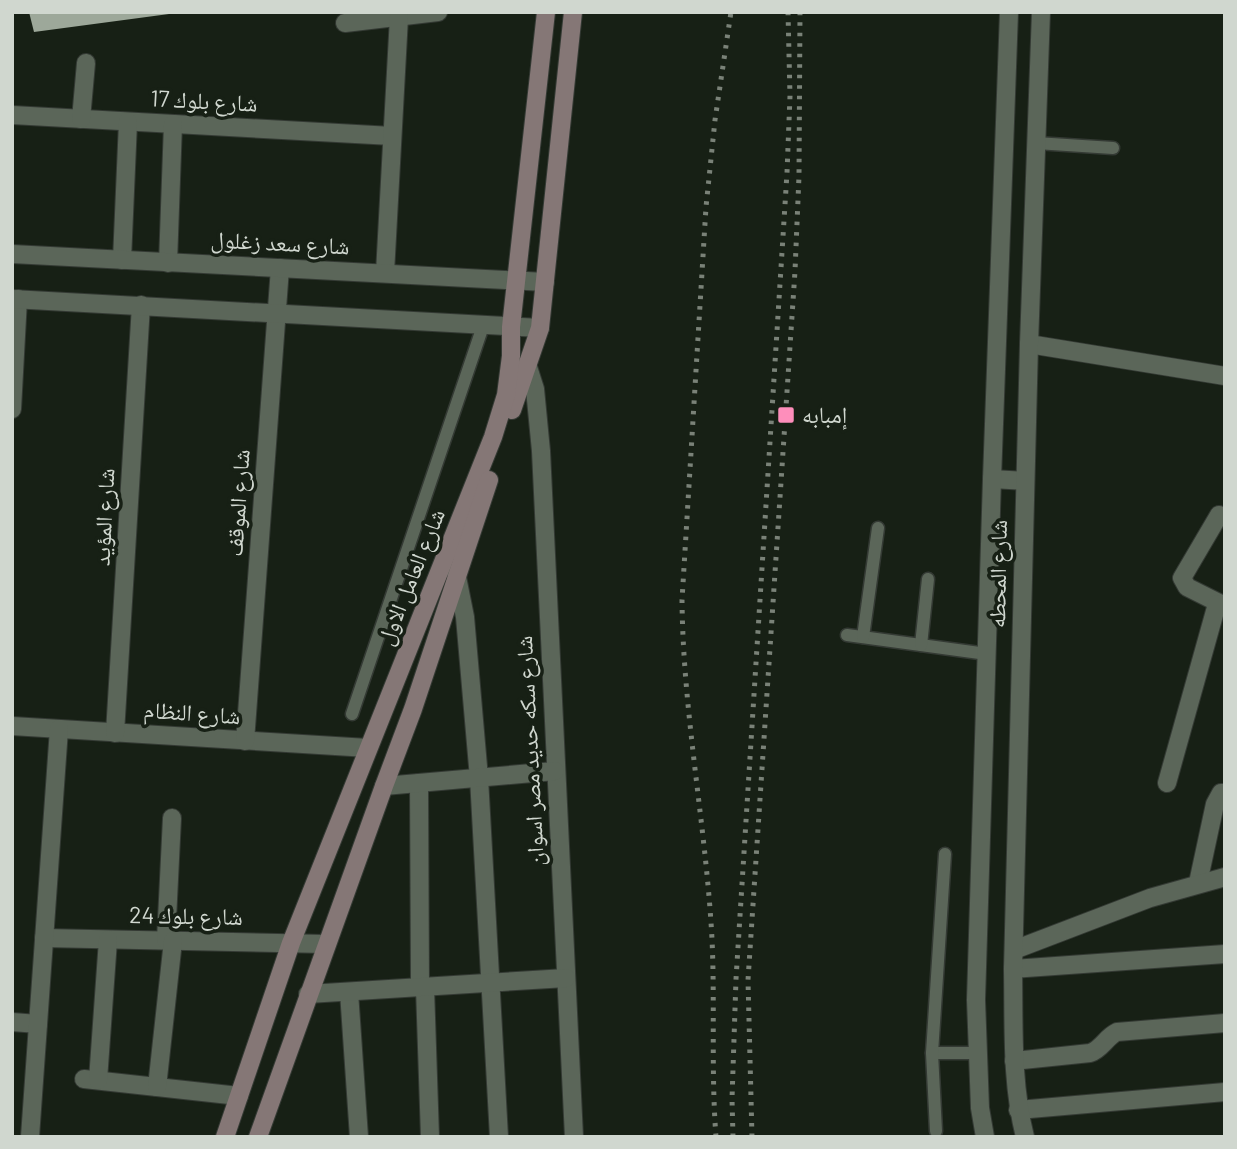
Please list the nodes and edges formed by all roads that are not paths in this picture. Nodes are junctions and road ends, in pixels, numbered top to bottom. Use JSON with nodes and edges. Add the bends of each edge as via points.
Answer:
{"nodes":[{"id":1,"x":438,"y":12,"type":"edge"},
{"id":2,"x":546,"y":12,"type":"edge"},
{"id":3,"x":573,"y":12,"type":"edge"},
{"id":4,"x":1009,"y":12,"type":"edge"},
{"id":5,"x":1041,"y":12,"type":"edge"},
{"id":6,"x":399,"y":17,"type":"junction"},
{"id":7,"x":345,"y":23,"type":"dead end"},
{"id":8,"x":86,"y":63,"type":"dead end"},
{"id":9,"x":12,"y":115,"type":"edge"},
{"id":10,"x":81,"y":119,"type":"junction"},
{"id":11,"x":128,"y":121,"type":"junction"},
{"id":12,"x":173,"y":124,"type":"junction"},
{"id":13,"x":392,"y":136,"type":"junction"},
{"id":14,"x":1036,"y":143,"type":"junction"},
{"id":15,"x":1112,"y":148,"type":"dead end"},
{"id":16,"x":12,"y":254,"type":"edge"},
{"id":17,"x":122,"y":260,"type":"junction"},
{"id":18,"x":168,"y":263,"type":"junction"},
{"id":19,"x":280,"y":268,"type":"junction"},
{"id":20,"x":385,"y":273,"type":"junction"},
{"id":21,"x":518,"y":280,"type":"junction"},
{"id":22,"x":545,"y":282,"type":"junction"},
{"id":23,"x":15,"y":299,"type":"edge"},
{"id":24,"x":141,"y":305,"type":"junction"},
{"id":25,"x":277,"y":313,"type":"junction"},
{"id":26,"x":483,"y":326,"type":"junction"},
{"id":27,"x":511,"y":327,"type":"junction"},
{"id":28,"x":540,"y":328,"type":"junction"},
{"id":29,"x":1029,"y":344,"type":"junction"},
{"id":30,"x":527,"y":364,"type":"junction"},
{"id":31,"x":1225,"y":376,"type":"edge"},
{"id":32,"x":12,"y":409,"type":"edge"},
{"id":33,"x":992,"y":480,"type":"junction"},
{"id":34,"x":1025,"y":481,"type":"junction"},
{"id":35,"x":1219,"y":515,"type":"dead end"},
{"id":36,"x":877,"y":528,"type":"dead end"},
{"id":37,"x":449,"y":545,"type":"junction"},
{"id":38,"x":457,"y":578,"type":"junction"},
{"id":39,"x":928,"y":579,"type":"dead end"},
{"id":40,"x":1221,"y":605,"type":"edge"},
{"id":41,"x":847,"y":635,"type":"dead end"},
{"id":42,"x":863,"y":637,"type":"junction"},
{"id":43,"x":921,"y":645,"type":"junction"},
{"id":44,"x":987,"y":654,"type":"junction"},
{"id":45,"x":352,"y":714,"type":"dead end"},
{"id":46,"x":12,"y":726,"type":"edge"},
{"id":47,"x":59,"y":729,"type":"junction"},
{"id":48,"x":115,"y":733,"type":"junction"},
{"id":49,"x":244,"y":741,"type":"junction"},
{"id":50,"x":368,"y":748,"type":"junction"},
{"id":51,"x":555,"y":771,"type":"junction"},
{"id":52,"x":479,"y":778,"type":"junction"},
{"id":53,"x":419,"y":783,"type":"junction"},
{"id":54,"x":1167,"y":783,"type":"dead end"},
{"id":55,"x":383,"y":786,"type":"junction"},
{"id":56,"x":1225,"y":793,"type":"edge"},
{"id":57,"x":173,"y":818,"type":"dead end"},
{"id":58,"x":945,"y":854,"type":"dead end"},
{"id":59,"x":1225,"y":877,"type":"edge"},
{"id":60,"x":1198,"y":883,"type":"junction"},
{"id":61,"x":44,"y":938,"type":"junction"},
{"id":62,"x":108,"y":940,"type":"junction"},
{"id":63,"x":170,"y":941,"type":"junction"},
{"id":64,"x":291,"y":943,"type":"junction"},
{"id":65,"x":326,"y":944,"type":"junction"},
{"id":66,"x":1014,"y":950,"type":"junction"},
{"id":67,"x":1225,"y":954,"type":"edge"},
{"id":68,"x":1013,"y":969,"type":"junction"},
{"id":69,"x":566,"y":978,"type":"junction"},
{"id":70,"x":491,"y":983,"type":"junction"},
{"id":71,"x":422,"y":988,"type":"junction"},
{"id":72,"x":349,"y":992,"type":"junction"},
{"id":73,"x":308,"y":994,"type":"junction"},
{"id":74,"x":12,"y":1023,"type":"edge"},
{"id":75,"x":1225,"y":1023,"type":"edge"},
{"id":76,"x":38,"y":1024,"type":"junction"},
{"id":77,"x":932,"y":1053,"type":"junction"},
{"id":78,"x":978,"y":1053,"type":"junction"},
{"id":79,"x":1014,"y":1061,"type":"junction"},
{"id":80,"x":157,"y":1087,"type":"junction"},
{"id":81,"x":1225,"y":1092,"type":"edge"},
{"id":82,"x":239,"y":1096,"type":"junction"},
{"id":83,"x":1018,"y":1110,"type":"junction"},
{"id":84,"x":936,"y":1131,"type":"dead end"},
{"id":85,"x":30,"y":1137,"type":"edge"},
{"id":86,"x":225,"y":1137,"type":"edge"},
{"id":87,"x":258,"y":1137,"type":"edge"},
{"id":88,"x":359,"y":1137,"type":"edge"},
{"id":89,"x":430,"y":1137,"type":"edge"},
{"id":90,"x":499,"y":1137,"type":"edge"},
{"id":91,"x":574,"y":1137,"type":"edge"},
{"id":92,"x":985,"y":1137,"type":"edge"},
{"id":93,"x":1025,"y":1137,"type":"edge"}],
"edges":[{"from":1,"to":6,"type":"street"},
{"from":2,"to":21,"type":"main road","name":"شارع العامل الاول"},
{"from":3,"to":22,"type":"main road","name":"شارع العامل الاول"},
{"from":4,"to":33,"type":"street","name":"شارع المحطه"},
{"from":5,"to":14,"type":"street","name":"شارع المحطه"},
{"from":6,"to":7,"type":"street"},
{"from":6,"to":13,"type":"street"},
{"from":8,"to":10,"type":"street"},
{"from":9,"to":10,"type":"street","name":"شارع بلوك 17"},
{"from":10,"to":11,"type":"street","name":"شارع بلوك 17"},
{"from":11,"to":12,"type":"street","name":"شارع بلوك 17"},
{"from":11,"to":17,"type":"street"},
{"from":12,"to":13,"type":"street","name":"شارع بلوك 17"},
{"from":12,"to":18,"type":"street"},
{"from":13,"to":20,"type":"street"},
{"from":14,"to":15,"type":"lane"},
{"from":14,"to":29,"type":"street","name":"شارع المحطه"},
{"from":16,"to":17,"type":"street","name":"شارع سعد زغلول"},
{"from":17,"to":18,"type":"street","name":"شارع سعد زغلول"},
{"from":18,"to":19,"type":"street","name":"شارع سعد زغلول"},
{"from":19,"to":20,"type":"street","name":"شارع سعد زغلول"},
{"from":19,"to":25,"type":"street","name":"شارع الموقف"},
{"from":20,"to":21,"type":"street","name":"شارع سعد زغلول"},
{"from":21,"to":22,"type":"street","name":"شارع سعد زغلول"},
{"from":21,"to":27,"type":"main road","name":"شارع العامل الاول"},
{"from":22,"to":28,"type":"main road","name":"شارع العامل الاول"},
{"from":23,"to":24,"type":"street"},
{"from":23,"to":32,"type":"street"},
{"from":24,"to":25,"type":"street"},
{"from":24,"to":48,"type":"street","name":"شارع المؤيد"},
{"from":25,"to":26,"type":"street"},
{"from":25,"to":49,"type":"street","name":"شارع الموقف"},
{"from":26,"to":27,"type":"street"},
{"from":26,"to":45,"type":"lane"},
{"from":27,"to":28,"type":"street"},
{"from":27,"to":37,"type":"main road","name":"شارع العامل الاول","via":[[509,374],[500,416]]},
{"from":28,"to":30,"type":"main road","name":"شارع العامل الاول"},
{"from":29,"to":31,"type":"street"},
{"from":29,"to":34,"type":"street","name":"شارع المحطه"},
{"from":30,"to":38,"type":"main road","name":"شارع العامل الاول"},
{"from":30,"to":51,"type":"street","name":"شارع سكه حديد مصر اسوان","via":[[539,418]]},
{"from":33,"to":34,"type":"street"},
{"from":33,"to":44,"type":"street","name":"شارع المحطه"},
{"from":34,"to":66,"type":"street","name":"شارع المحطه"},
{"from":35,"to":40,"type":"street","via":[[1182,578],[1187,587]]},
{"from":36,"to":42,"type":"lane"},
{"from":37,"to":38,"type":"street"},
{"from":37,"to":50,"type":"main road","name":"شارع العامل الاول"},
{"from":38,"to":52,"type":"street","via":[[465,617]]},
{"from":38,"to":55,"type":"main road","name":"شارع العامل الاول"},
{"from":39,"to":43,"type":"lane"},
{"from":40,"to":54,"type":"street"},
{"from":41,"to":42,"type":"lane"},
{"from":42,"to":43,"type":"lane"},
{"from":43,"to":44,"type":"lane"},
{"from":44,"to":78,"type":"street","name":"شارع المحطه"},
{"from":46,"to":47,"type":"street","name":"شارع النظام"},
{"from":47,"to":48,"type":"street","name":"شارع النظام"},
{"from":47,"to":61,"type":"street"},
{"from":48,"to":49,"type":"street","name":"شارع النظام"},
{"from":49,"to":50,"type":"street","name":"شارع النظام"},
{"from":50,"to":64,"type":"main road","name":"شارع العامل الاول"},
{"from":51,"to":52,"type":"street"},
{"from":51,"to":69,"type":"street","name":"شارع سكه حديد مصر اسوان"},
{"from":52,"to":53,"type":"street"},
{"from":52,"to":70,"type":"street"},
{"from":53,"to":55,"type":"street"},
{"from":53,"to":71,"type":"street"},
{"from":55,"to":65,"type":"main road","name":"شارع العامل الاول"},
{"from":56,"to":60,"type":"street","via":[[1220,793],[1215,804]]},
{"from":57,"to":63,"type":"street"},
{"from":58,"to":77,"type":"lane"},
{"from":59,"to":60,"type":"street"},
{"from":60,"to":66,"type":"street"},
{"from":61,"to":62,"type":"street","name":"شارع بلوك 24"},
{"from":61,"to":76,"type":"street"},
{"from":62,"to":63,"type":"street","name":"شارع بلوك 24"},
{"from":62,"to":80,"type":"street","via":[[91,1080]]},
{"from":63,"to":64,"type":"street","name":"شارع بلوك 24"},
{"from":63,"to":80,"type":"street"},
{"from":64,"to":65,"type":"street","name":"شارع بلوك 24"},
{"from":64,"to":82,"type":"main road","name":"شارع العامل الاول"},
{"from":65,"to":73,"type":"main road","name":"شارع العامل الاول"},
{"from":66,"to":68,"type":"street","name":"شارع المحطه"},
{"from":67,"to":68,"type":"street"},
{"from":68,"to":79,"type":"street","name":"شارع المحطه"},
{"from":69,"to":70,"type":"street"},
{"from":69,"to":91,"type":"street","name":"شارع سكه حديد مصر اسوان"},
{"from":70,"to":71,"type":"street"},
{"from":70,"to":90,"type":"street"},
{"from":71,"to":72,"type":"street"},
{"from":71,"to":89,"type":"street"},
{"from":72,"to":73,"type":"street"},
{"from":72,"to":88,"type":"street"},
{"from":73,"to":87,"type":"main road","name":"شارع العامل الاول"},
{"from":74,"to":76,"type":"street"},
{"from":75,"to":79,"type":"street","via":[[1117,1032],[1090,1053]]},
{"from":76,"to":85,"type":"street"},
{"from":77,"to":78,"type":"lane"},
{"from":77,"to":84,"type":"lane"},
{"from":78,"to":92,"type":"street","name":"شارع المحطه"},
{"from":79,"to":83,"type":"street","name":"شارع المحطه"},
{"from":80,"to":82,"type":"street"},
{"from":81,"to":83,"type":"street"},
{"from":82,"to":86,"type":"main road","name":"شارع العامل الاول"},
{"from":83,"to":93,"type":"street","name":"شارع المحطه"}]}
